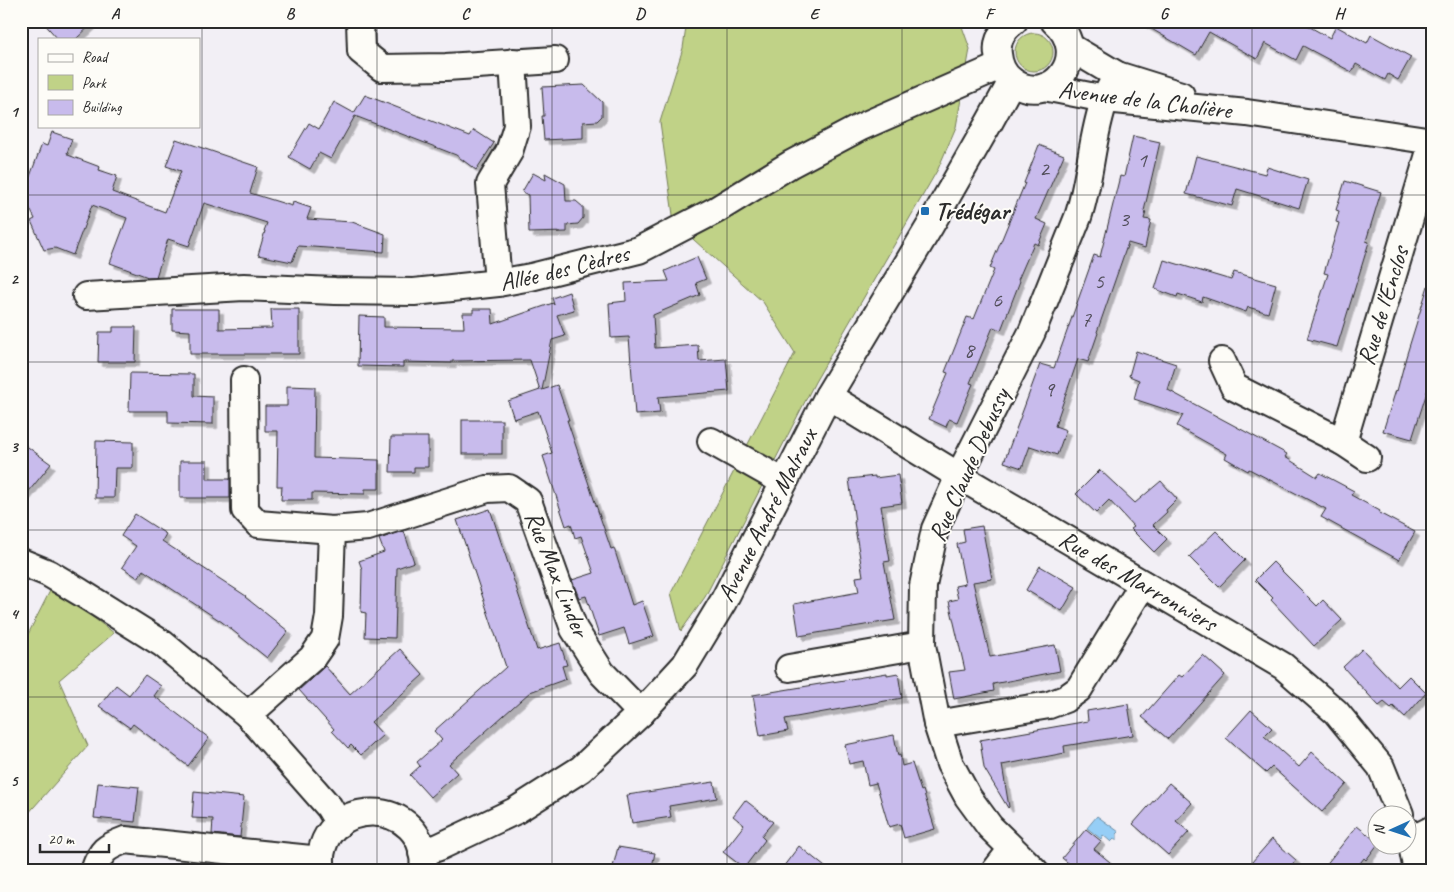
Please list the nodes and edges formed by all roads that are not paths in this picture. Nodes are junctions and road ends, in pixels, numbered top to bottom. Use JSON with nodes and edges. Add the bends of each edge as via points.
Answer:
{"nodes":[{"id":1,"x":360,"y":21,"type":"edge"},
{"id":2,"x":1006,"y":24,"type":"edge"},
{"id":3,"x":1066,"y":31,"type":"edge"},
{"id":4,"x":555,"y":60,"type":"dead end"},
{"id":5,"x":513,"y":62,"type":"junction"},
{"id":6,"x":1006,"y":73,"type":"junction"},
{"id":7,"x":1117,"y":75,"type":"junction"},
{"id":8,"x":1044,"y":87,"type":"junction"},
{"id":9,"x":1105,"y":99,"type":"junction"},
{"id":10,"x":1247,"y":114,"type":"junction"},
{"id":11,"x":1433,"y":141,"type":"edge"},
{"id":12,"x":498,"y":284,"type":"junction"},
{"id":13,"x":86,"y":296,"type":"dead end"},
{"id":14,"x":1222,"y":361,"type":"dead end"},
{"id":15,"x":244,"y":380,"type":"dead end"},
{"id":16,"x":828,"y":396,"type":"junction"},
{"id":17,"x":711,"y":441,"type":"dead end"},
{"id":18,"x":1343,"y":442,"type":"junction"},
{"id":19,"x":1367,"y":458,"type":"dead end"},
{"id":20,"x":959,"y":476,"type":"junction"},
{"id":21,"x":784,"y":482,"type":"junction"},
{"id":22,"x":332,"y":530,"type":"junction"},
{"id":23,"x":21,"y":562,"type":"edge"},
{"id":24,"x":1143,"y":584,"type":"junction"},
{"id":25,"x":922,"y":645,"type":"junction"},
{"id":26,"x":789,"y":668,"type":"dead end"},
{"id":27,"x":641,"y":713,"type":"junction"},
{"id":28,"x":248,"y":715,"type":"junction"},
{"id":29,"x":936,"y":724,"type":"junction"},
{"id":30,"x":1396,"y":804,"type":"edge"},
{"id":31,"x":339,"y":824,"type":"junction"},
{"id":32,"x":1417,"y":833,"type":"edge"},
{"id":33,"x":1012,"y":850,"type":"junction"},
{"id":34,"x":423,"y":862,"type":"edge"},
{"id":35,"x":321,"y":866,"type":"edge"},
{"id":36,"x":94,"y":871,"type":"edge"},
{"id":37,"x":995,"y":871,"type":"edge"},
{"id":38,"x":1034,"y":871,"type":"edge"},
{"id":39,"x":1417,"y":871,"type":"edge"}],
"edges":[{"from":1,"to":5,"type":"street","via":[[361,51],[382,68]]},
{"from":2,"to":6,"type":"street","via":[[998,46],[998,56]]},
{"from":3,"to":7,"type":"street","name":"Avenue de la Cholière"},
{"from":3,"to":8,"type":"street","via":[[1069,62],[1066,70],[1056,81]]},
{"from":4,"to":5,"type":"street"},
{"from":5,"to":12,"type":"street","via":[[517,126],[509,152],[490,184]]},
{"from":6,"to":8,"type":"street","name":"Avenue de la Cholière","via":[[1027,88]]},
{"from":6,"to":12,"type":"street","name":"Allée des Cèdres","via":[[861,127],[640,250]]},
{"from":6,"to":16,"type":"street","name":"Avenue André Malraux","via":[[990,121]]},
{"from":7,"to":9,"type":"street","name":"Rue Claude Debussy"},
{"from":7,"to":10,"type":"street","name":"Avenue de la Cholière"},
{"from":8,"to":9,"type":"street","name":"Avenue de la Cholière"},
{"from":9,"to":10,"type":"street","name":"Avenue de la Cholière"},
{"from":9,"to":20,"type":"street","name":"Rue Claude Debussy","via":[[1078,217],[1032,332]]},
{"from":10,"to":11,"type":"street","name":"Avenue de la Cholière"},
{"from":11,"to":18,"type":"street","name":"Rue de l'Enclos"},
{"from":12,"to":13,"type":"street","name":"Allée des Cèdres","via":[[414,292],[244,287]]},
{"from":14,"to":18,"type":"street","via":[[1234,387]]},
{"from":15,"to":22,"type":"street","name":"Rue Max Linder","via":[[245,510],[258,524]]},
{"from":16,"to":20,"type":"street","name":"Rue des Marronniers"},
{"from":16,"to":21,"type":"street","name":"Avenue André Malraux"},
{"from":17,"to":21,"type":"street"},
{"from":18,"to":19,"type":"street"},
{"from":20,"to":24,"type":"street","name":"Rue des Marronniers"},
{"from":20,"to":25,"type":"street","name":"Rue Claude Debussy","via":[[935,529],[924,586]]},
{"from":21,"to":27,"type":"street","name":"Avenue André Malraux","via":[[723,602],[685,665]]},
{"from":22,"to":27,"type":"street","name":"Rue Max Linder","via":[[368,527],[487,488],[509,488],[528,501],[574,629],[602,673]]},
{"from":22,"to":28,"type":"street","via":[[329,616],[324,639],[312,658]]},
{"from":23,"to":28,"type":"street","via":[[48,573],[163,644]]},
{"from":24,"to":29,"type":"street","via":[[1079,689],[1050,705]]},
{"from":24,"to":30,"type":"street","name":"Rue des Marronniers","via":[[1283,666],[1336,712],[1381,768]]},
{"from":25,"to":26,"type":"street"},
{"from":25,"to":29,"type":"street","name":"Rue Claude Debussy"},
{"from":27,"to":34,"type":"street","name":"Avenue André Malraux","via":[[581,769],[524,806],[448,843]]},
{"from":28,"to":31,"type":"street","via":[[329,807]]},
{"from":29,"to":33,"type":"street","name":"Rue Claude Debussy","via":[[950,764],[968,798]]},
{"from":31,"to":34,"type":"street","via":[[363,813],[389,815],[411,830],[418,840]]},
{"from":31,"to":35,"type":"street","via":[[324,843]]},
{"from":32,"to":39,"type":"street"},
{"from":33,"to":37,"type":"street"},
{"from":33,"to":38,"type":"street","name":"Rue Claude Debussy"},
{"from":35,"to":36,"type":"street","via":[[311,859],[125,840],[107,847]]}]}
